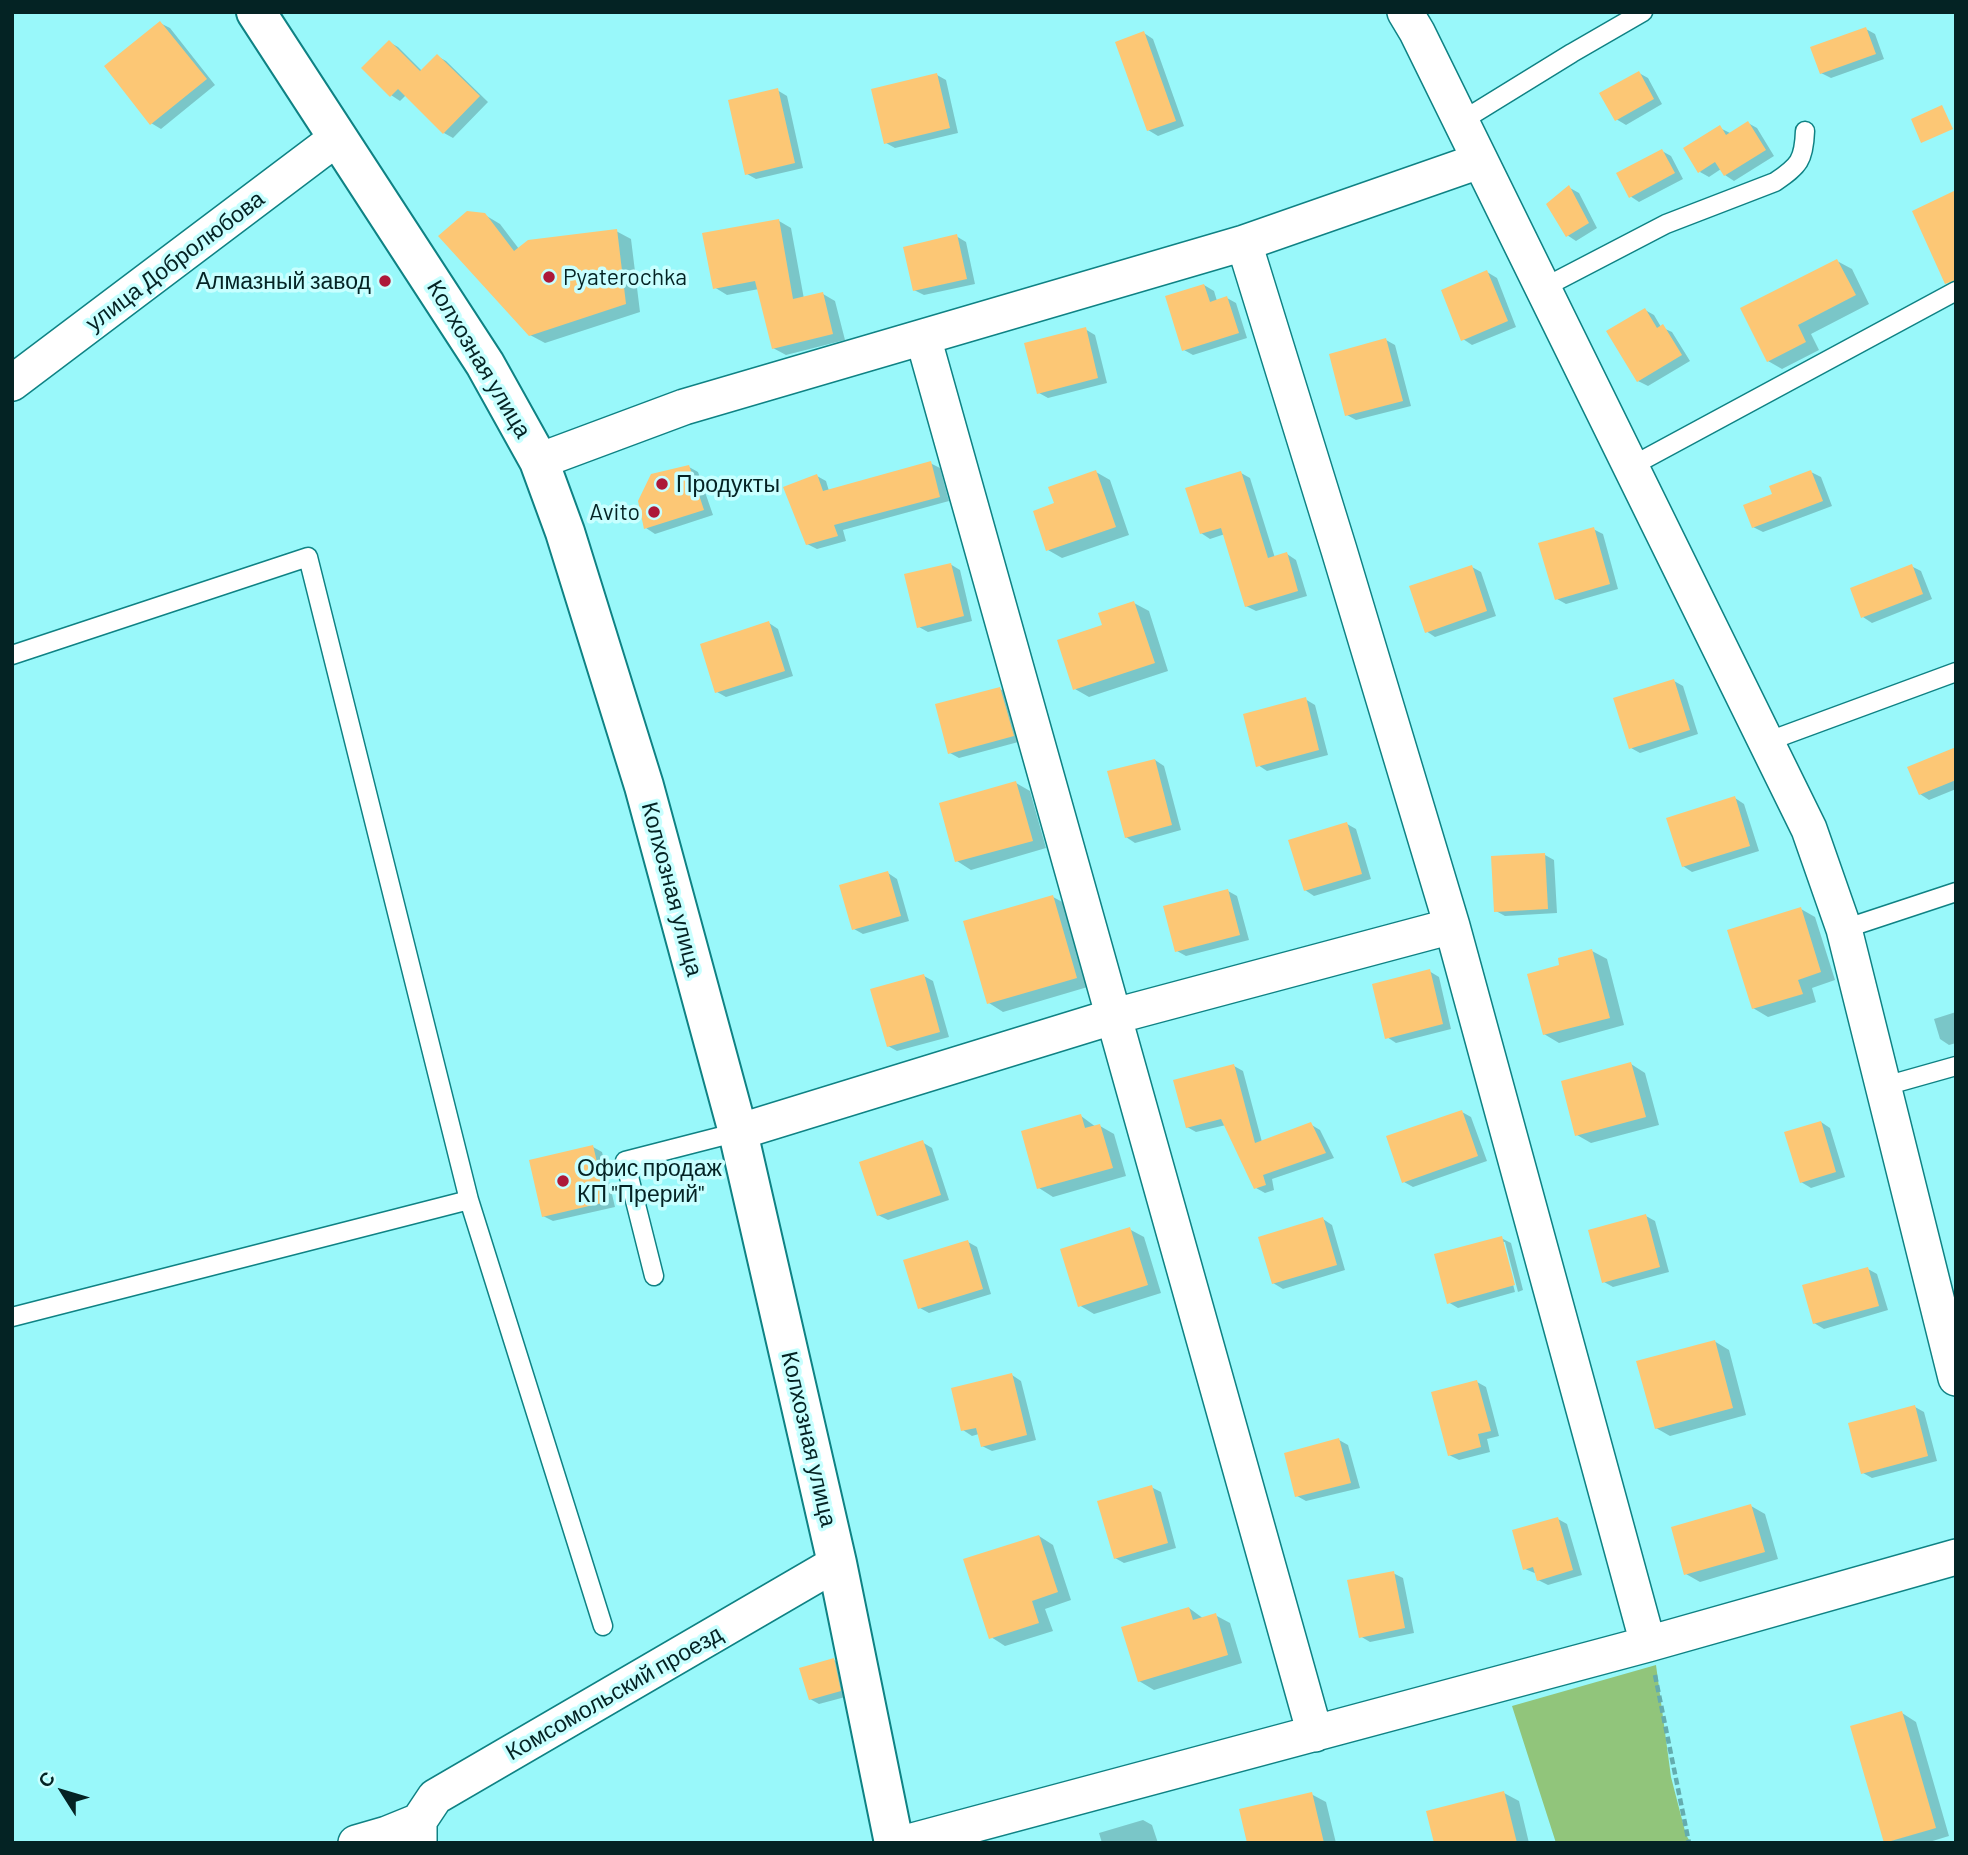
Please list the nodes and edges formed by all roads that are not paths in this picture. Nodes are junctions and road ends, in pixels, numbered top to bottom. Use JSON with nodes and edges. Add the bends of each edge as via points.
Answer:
{"nodes":[{"id":1,"x":256,"y":12,"type":"edge"},
{"id":2,"x":1405,"y":12,"type":"edge"},
{"id":3,"x":1643,"y":12,"type":"edge"},
{"id":4,"x":1461,"y":122,"type":"junction"},
{"id":5,"x":1805,"y":131,"type":"dead end"},
{"id":6,"x":337,"y":138,"type":"junction"},
{"id":7,"x":1479,"y":161,"type":"junction"},
{"id":8,"x":1244,"y":243,"type":"junction"},
{"id":9,"x":1542,"y":288,"type":"junction"},
{"id":10,"x":1956,"y":291,"type":"edge"},
{"id":11,"x":923,"y":337,"type":"junction"},
{"id":12,"x":12,"y":383,"type":"edge"},
{"id":13,"x":539,"y":461,"type":"junction"},
{"id":14,"x":1630,"y":467,"type":"junction"},
{"id":15,"x":12,"y":655,"type":"edge"},
{"id":16,"x":1956,"y":672,"type":"edge"},
{"id":17,"x":1766,"y":742,"type":"junction"},
{"id":18,"x":1956,"y":892,"type":"edge"},
{"id":19,"x":1452,"y":926,"type":"junction"},
{"id":20,"x":1844,"y":929,"type":"junction"},
{"id":21,"x":1115,"y":1016,"type":"junction"},
{"id":22,"x":1956,"y":1066,"type":"edge"},
{"id":23,"x":1885,"y":1086,"type":"junction"},
{"id":24,"x":738,"y":1132,"type":"junction"},
{"id":25,"x":469,"y":1200,"type":"junction"},
{"id":26,"x":654,"y":1276,"type":"dead end"},
{"id":27,"x":12,"y":1317,"type":"edge"},
{"id":28,"x":1956,"y":1378,"type":"edge"},
{"id":29,"x":1956,"y":1557,"type":"edge"},
{"id":30,"x":837,"y":1563,"type":"junction"},
{"id":31,"x":603,"y":1626,"type":"dead end"},
{"id":32,"x":1648,"y":1644,"type":"junction"},
{"id":33,"x":1315,"y":1734,"type":"junction"},
{"id":34,"x":419,"y":1832,"type":"edge"},
{"id":35,"x":356,"y":1843,"type":"edge"},
{"id":36,"x":894,"y":1843,"type":"edge"},
{"id":37,"x":905,"y":1843,"type":"edge"}],
"edges":[{"from":1,"to":6,"type":"main road","name":"Колхозная улица"},
{"from":2,"to":4,"type":"street"},
{"from":3,"to":4,"type":"lane"},
{"from":4,"to":7,"type":"street"},
{"from":5,"to":9,"type":"lane","via":[[1804,153],[1791,171],[1775,181],[1667,224]]},
{"from":6,"to":12,"type":"street","name":"улица Добролюбова"},
{"from":6,"to":13,"type":"main road","name":"Колхозная улица","via":[[485,364]]},
{"from":7,"to":8,"type":"street"},
{"from":7,"to":9,"type":"street"},
{"from":8,"to":11,"type":"street"},
{"from":8,"to":19,"type":"street"},
{"from":9,"to":14,"type":"street"},
{"from":10,"to":14,"type":"lane"},
{"from":11,"to":13,"type":"street","via":[[684,407],[631,415]]},
{"from":11,"to":21,"type":"street"},
{"from":13,"to":24,"type":"main road","name":"Колхозная улица","via":[[644,786]]},
{"from":14,"to":17,"type":"street"},
{"from":15,"to":25,"type":"lane","via":[[308,557]]},
{"from":16,"to":17,"type":"lane"},
{"from":17,"to":20,"type":"street","via":[[1809,829]]},
{"from":18,"to":20,"type":"lane"},
{"from":19,"to":21,"type":"street"},
{"from":19,"to":32,"type":"street"},
{"from":20,"to":23,"type":"street"},
{"from":21,"to":24,"type":"street"},
{"from":21,"to":33,"type":"street"},
{"from":22,"to":23,"type":"lane"},
{"from":23,"to":28,"type":"street"},
{"from":24,"to":26,"type":"lane","via":[[625,1161]]},
{"from":24,"to":30,"type":"main road","name":"Колхозная улица"},
{"from":25,"to":27,"type":"lane"},
{"from":25,"to":31,"type":"lane"},
{"from":29,"to":32,"type":"street"},
{"from":30,"to":34,"type":"street","name":"Комсомольский проезд","via":[[435,1797]]},
{"from":30,"to":36,"type":"main road","name":"Колхозная улица"},
{"from":32,"to":33,"type":"street"},
{"from":33,"to":37,"type":"street"},
{"from":34,"to":35,"type":"street","via":[[387,1834]]}]}
